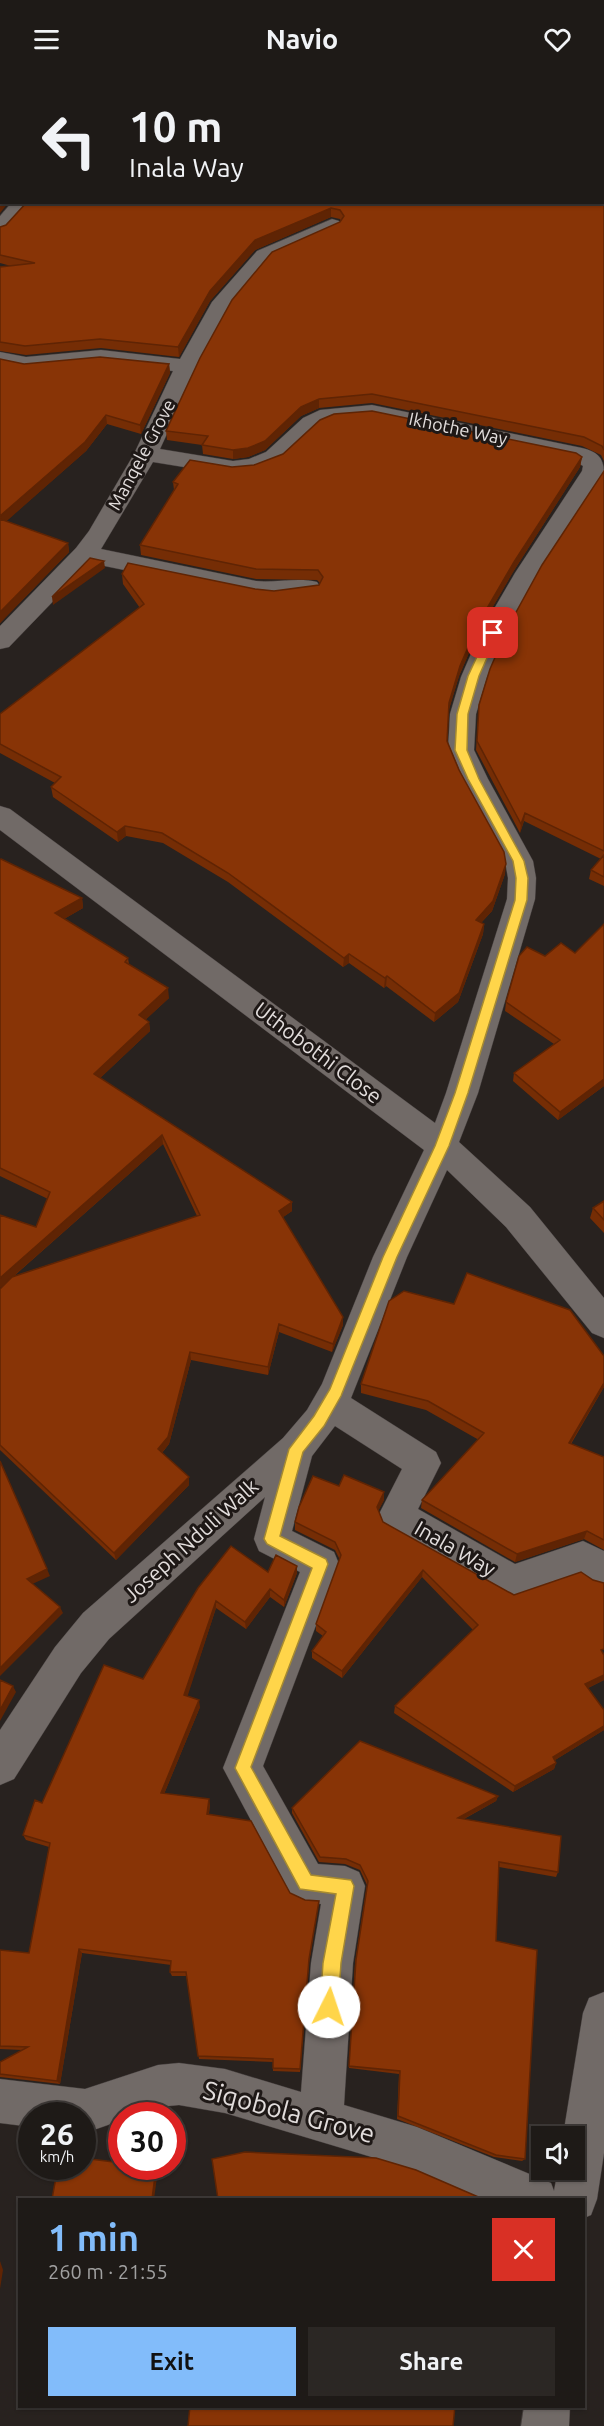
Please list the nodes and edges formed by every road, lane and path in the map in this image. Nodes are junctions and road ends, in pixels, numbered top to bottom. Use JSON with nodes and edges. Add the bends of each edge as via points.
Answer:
{"nodes":[{"id":1,"x":22,"y":204,"type":"edge"},
{"id":2,"x":2,"y":223,"type":"edge"},
{"id":3,"x":332,"y":225,"type":"edge"},
{"id":4,"x":0,"y":359,"type":"edge"},
{"id":5,"x":187,"y":366,"type":"junction"},
{"id":6,"x":572,"y":453,"type":"joint"},
{"id":7,"x":146,"y":454,"type":"junction"},
{"id":8,"x":85,"y":554,"type":"junction"},
{"id":9,"x":308,"y":588,"type":"edge"},
{"id":10,"x":0,"y":641,"type":"edge"},
{"id":11,"x":0,"y":816,"type":"edge"},
{"id":12,"x":442,"y":1146,"type":"junction"},
{"id":13,"x":604,"y":1323,"type":"edge"},
{"id":14,"x":330,"y":1403,"type":"junction"},
{"id":15,"x":296,"y":1449,"type":"junction"},
{"id":16,"x":604,"y":1573,"type":"edge"},
{"id":17,"x":0,"y":1765,"type":"edge"},
{"id":18,"x":604,"y":2013,"type":"edge"},
{"id":19,"x":0,"y":2101,"type":"edge"},
{"id":20,"x":321,"y":2119,"type":"junction"},
{"id":21,"x":533,"y":2198,"type":"edge"},
{"id":22,"x":575,"y":2198,"type":"edge"},
{"id":23,"x":547,"y":2408,"type":"edge"},
{"id":24,"x":544,"y":2426,"type":"edge"}],
"edges":[{"from":1,"to":2,"type":"street"},
{"from":3,"to":5,"type":"street","name":"Manqele Grove","via":[[264,255],[220,307]]},
{"from":4,"to":5,"type":"street","via":[[26,364],[101,357]]},
{"from":5,"to":7,"type":"street","name":"Manqele Grove"},
{"from":6,"to":7,"type":"street","name":"Ikhothe Way","via":[[372,412],[328,415],[311,423],[274,457],[253,466],[233,468]]},
{"from":6,"to":12,"type":"street","name":"Joseph Nduli Walk","via":[[592,461],[594,471],[493,633],[463,714],[461,750],[519,861],[521,900]]},
{"from":7,"to":8,"type":"street","name":"Manqele Grove"},
{"from":8,"to":9,"type":"street","via":[[256,590]]},
{"from":8,"to":10,"type":"street","name":"Manqele Grove"},
{"from":11,"to":12,"type":"street","name":"Uthobothi Close"},
{"from":12,"to":13,"type":"street","name":"Uthobothi Close","via":[[518,1217]]},
{"from":12,"to":14,"type":"street","name":"Joseph Nduli Walk","via":[[390,1257]]},
{"from":14,"to":15,"type":"street","name":"Joseph Nduli Walk"},
{"from":14,"to":16,"type":"street","name":"Inala Way","via":[[423,1463],[396,1516],[513,1582],[583,1558]]},
{"from":15,"to":17,"type":"street","name":"Joseph Nduli Walk","via":[[96,1626],[68,1660]]},
{"from":15,"to":20,"type":"street","via":[[272,1539],[321,1564],[243,1768],[306,1883],[345,1886],[332,1963]]},
{"from":18,"to":22,"type":"street"},
{"from":19,"to":20,"type":"street","name":"Siqobola Grove","via":[[85,2111],[158,2086],[179,2084],[225,2091]]},
{"from":20,"to":21,"type":"street","name":"Siqobola Grove","via":[[417,2149]]},
{"from":23,"to":24,"type":"street"}]}
